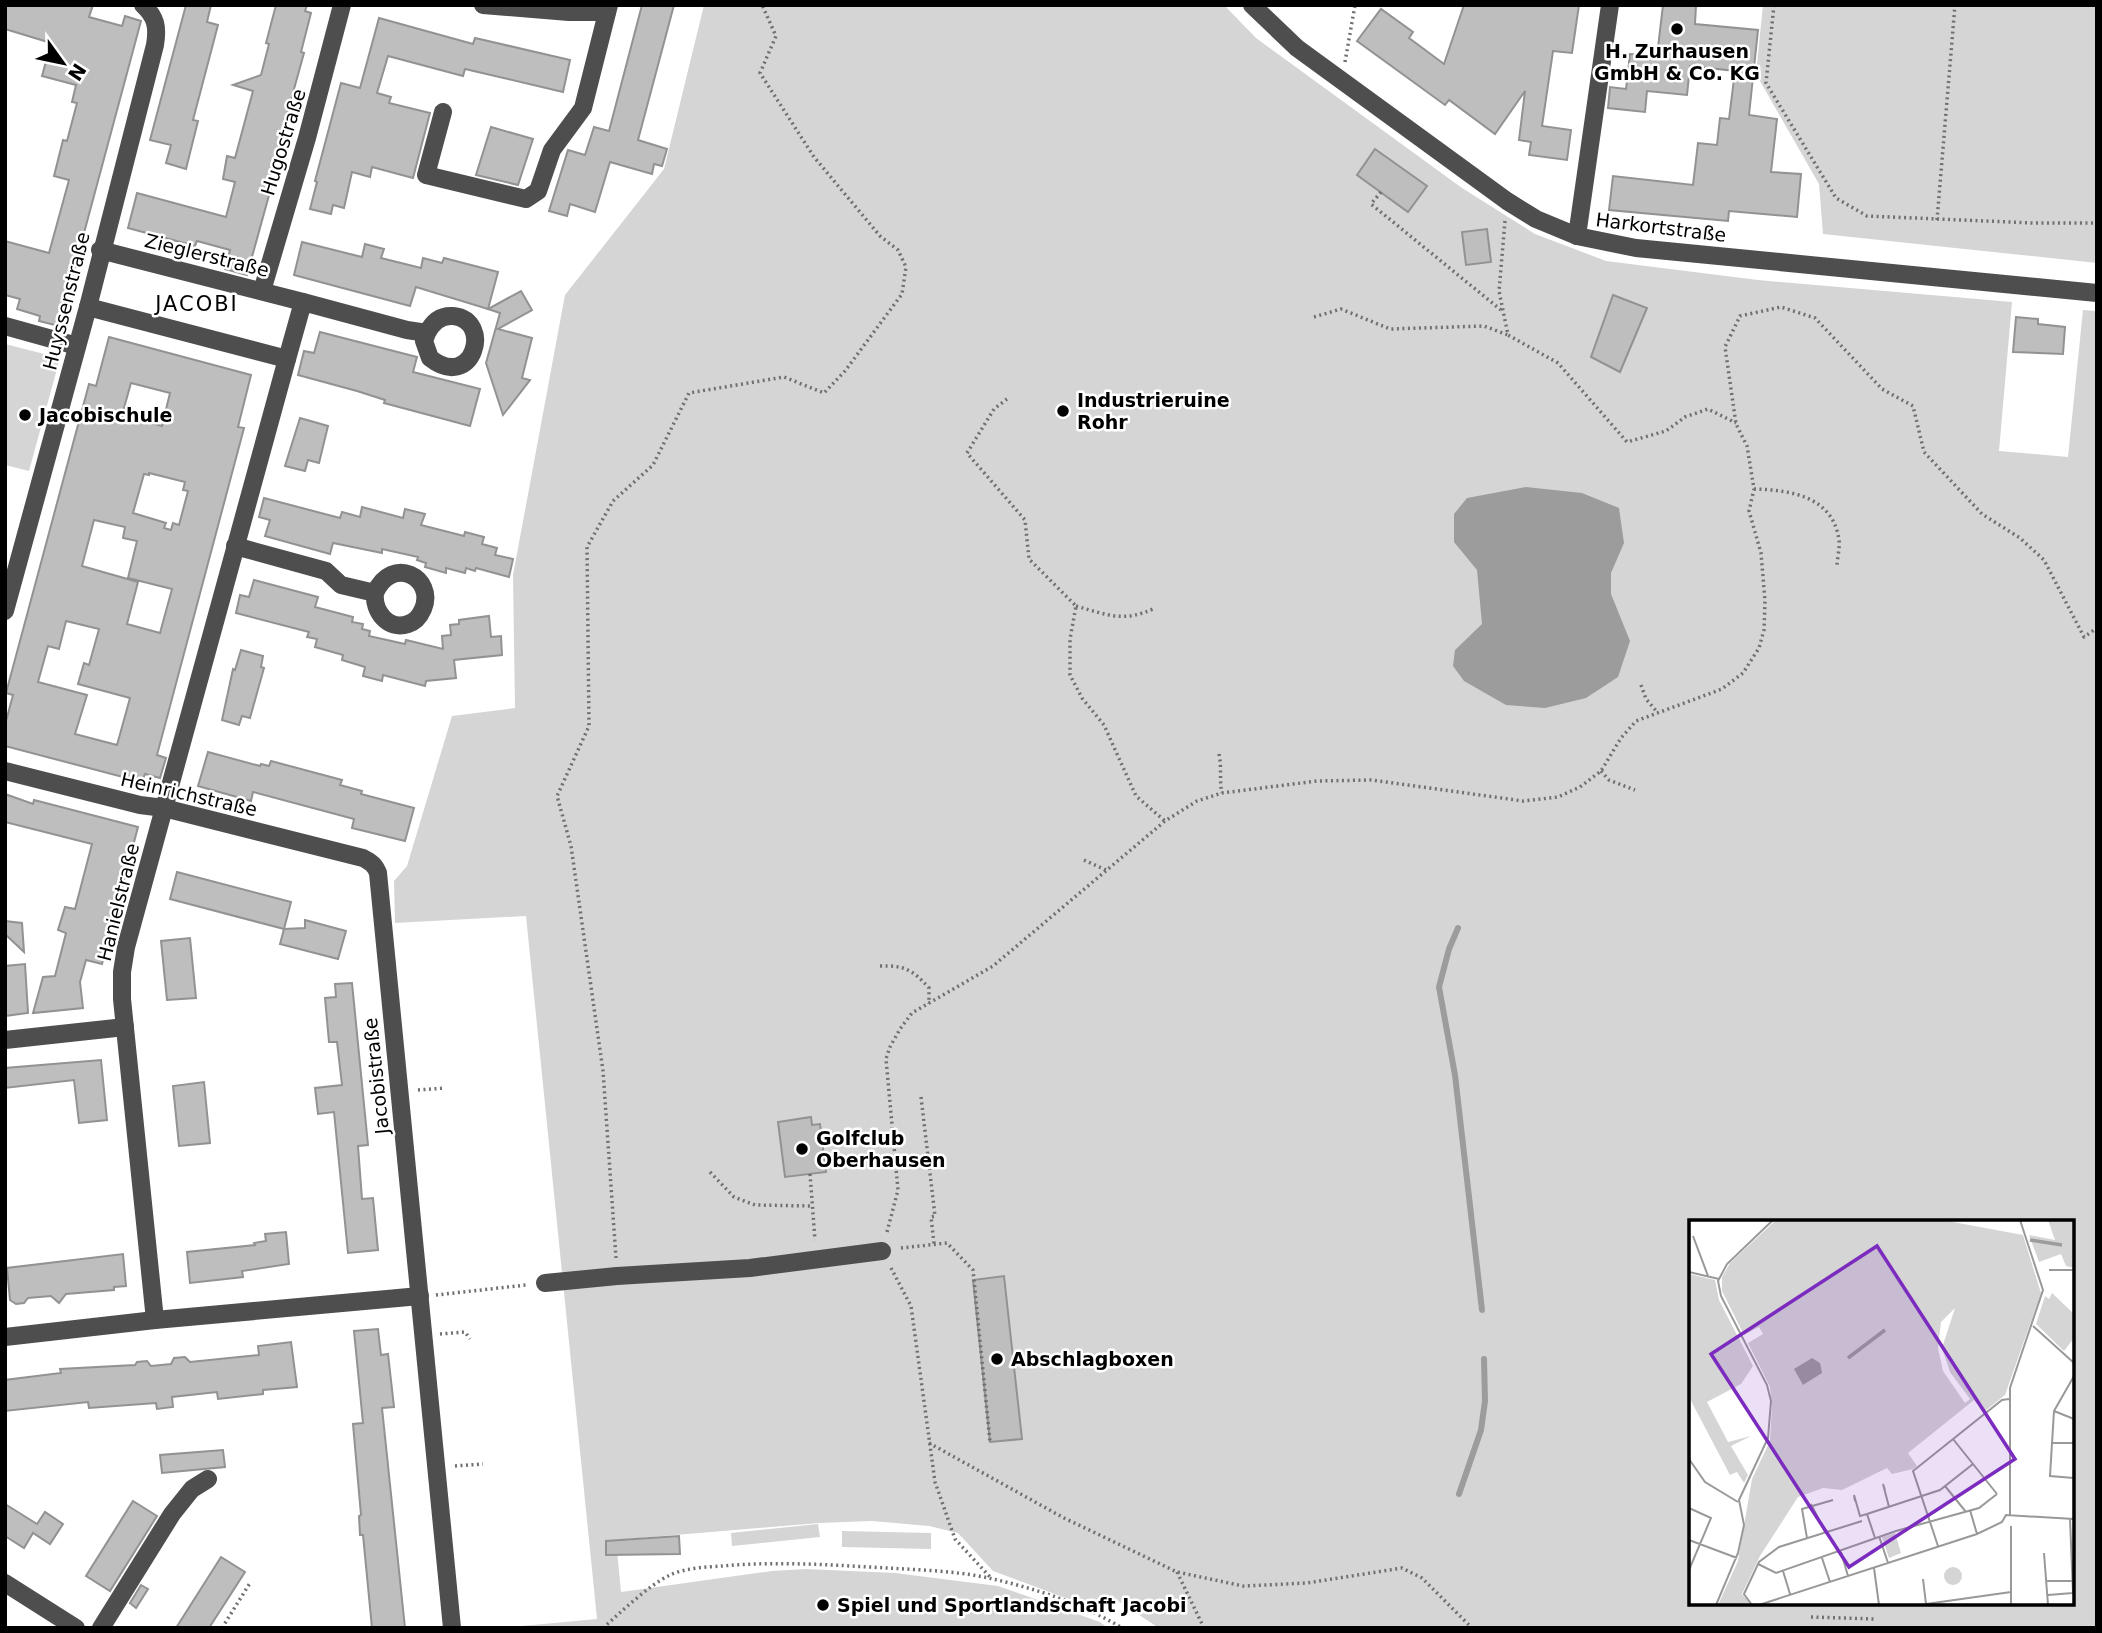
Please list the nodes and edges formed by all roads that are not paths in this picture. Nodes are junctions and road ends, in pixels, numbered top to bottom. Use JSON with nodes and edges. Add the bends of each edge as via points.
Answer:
{"nodes":[{"id":1,"x":143,"y":5,"type":"edge"},
{"id":2,"x":342,"y":5,"type":"edge"},
{"id":3,"x":482,"y":5,"type":"edge"},
{"id":4,"x":1252,"y":5,"type":"edge"},
{"id":5,"x":1610,"y":5,"type":"edge"},
{"id":6,"x":608,"y":9,"type":"edge"},
{"id":7,"x":443,"y":113,"type":"dead end"},
{"id":8,"x":1577,"y":236,"type":"junction"},
{"id":9,"x":100,"y":250,"type":"junction"},
{"id":10,"x":262,"y":291,"type":"junction"},
{"id":11,"x":2097,"y":293,"type":"edge"},
{"id":12,"x":303,"y":302,"type":"junction"},
{"id":13,"x":88,"y":307,"type":"junction"},
{"id":14,"x":5,"y":326,"type":"edge"},
{"id":15,"x":426,"y":333,"type":"dead end"},
{"id":16,"x":77,"y":346,"type":"junction"},
{"id":17,"x":287,"y":359,"type":"junction"},
{"id":18,"x":235,"y":546,"type":"junction"},
{"id":19,"x":375,"y":593,"type":"dead end"},
{"id":20,"x":5,"y":611,"type":"edge"},
{"id":21,"x":5,"y":771,"type":"edge"},
{"id":22,"x":164,"y":808,"type":"junction"},
{"id":23,"x":363,"y":858,"type":"joint"},
{"id":24,"x":125,"y":1027,"type":"junction"},
{"id":25,"x":5,"y":1040,"type":"edge"},
{"id":26,"x":882,"y":1251,"type":"road end"},
{"id":27,"x":545,"y":1283,"type":"road end"},
{"id":28,"x":420,"y":1296,"type":"junction"},
{"id":29,"x":155,"y":1320,"type":"junction"},
{"id":30,"x":5,"y":1337,"type":"edge"},
{"id":31,"x":208,"y":1479,"type":"dead end"},
{"id":32,"x":5,"y":1583,"type":"edge"},
{"id":33,"x":76,"y":1628,"type":"edge"},
{"id":34,"x":101,"y":1628,"type":"edge"},
{"id":35,"x":452,"y":1628,"type":"edge"}],
"edges":[{"from":1,"to":9,"type":"street","name":"Huyssenstraße","via":[[157,24],[157,34]]},
{"from":2,"to":10,"type":"street","name":"Hugostraße"},
{"from":3,"to":6,"type":"street","via":[[569,12]]},
{"from":4,"to":8,"type":"street","name":"Harkortstraße","via":[[1297,48],[1507,201]]},
{"from":5,"to":8,"type":"street"},
{"from":6,"to":7,"type":"street","via":[[583,108],[552,150],[538,191],[526,199],[426,175]]},
{"from":8,"to":11,"type":"street","name":"Harkortstraße","via":[[1636,248]]},
{"from":9,"to":10,"type":"street","name":"Zieglerstraße"},
{"from":9,"to":13,"type":"street","name":"Huyssenstraße"},
{"from":10,"to":12,"type":"street","name":"Zieglerstraße"},
{"from":12,"to":15,"type":"street","name":"Zieglerstraße"},
{"from":12,"to":17,"type":"street"},
{"from":13,"to":16,"type":"street","name":"Huyssenstraße"},
{"from":13,"to":17,"type":"street"},
{"from":14,"to":16,"type":"street"},
{"from":16,"to":20,"type":"street","name":"Huyssenstraße"},
{"from":17,"to":18,"type":"street","name":"Hanielstraße"},
{"from":18,"to":19,"type":"street","via":[[326,570],[341,584]]},
{"from":18,"to":22,"type":"street","name":"Hanielstraße"},
{"from":21,"to":22,"type":"street","name":"Heinrichstraße"},
{"from":22,"to":23,"type":"street","name":"Heinrichstraße"},
{"from":22,"to":24,"type":"street","name":"Hanielstraße","via":[[126,947],[122,972]]},
{"from":23,"to":28,"type":"street","name":"Jacobistraße","via":[[378,873]]},
{"from":24,"to":25,"type":"street"},
{"from":24,"to":29,"type":"street","name":"Hanielstraße"},
{"from":26,"to":27,"type":"street","via":[[750,1268]]},
{"from":28,"to":29,"type":"street"},
{"from":28,"to":35,"type":"street","name":"Jacobistraße"},
{"from":29,"to":30,"type":"street"},
{"from":31,"to":34,"type":"street","via":[[192,1489],[172,1514]]},
{"from":32,"to":33,"type":"street"}]}
